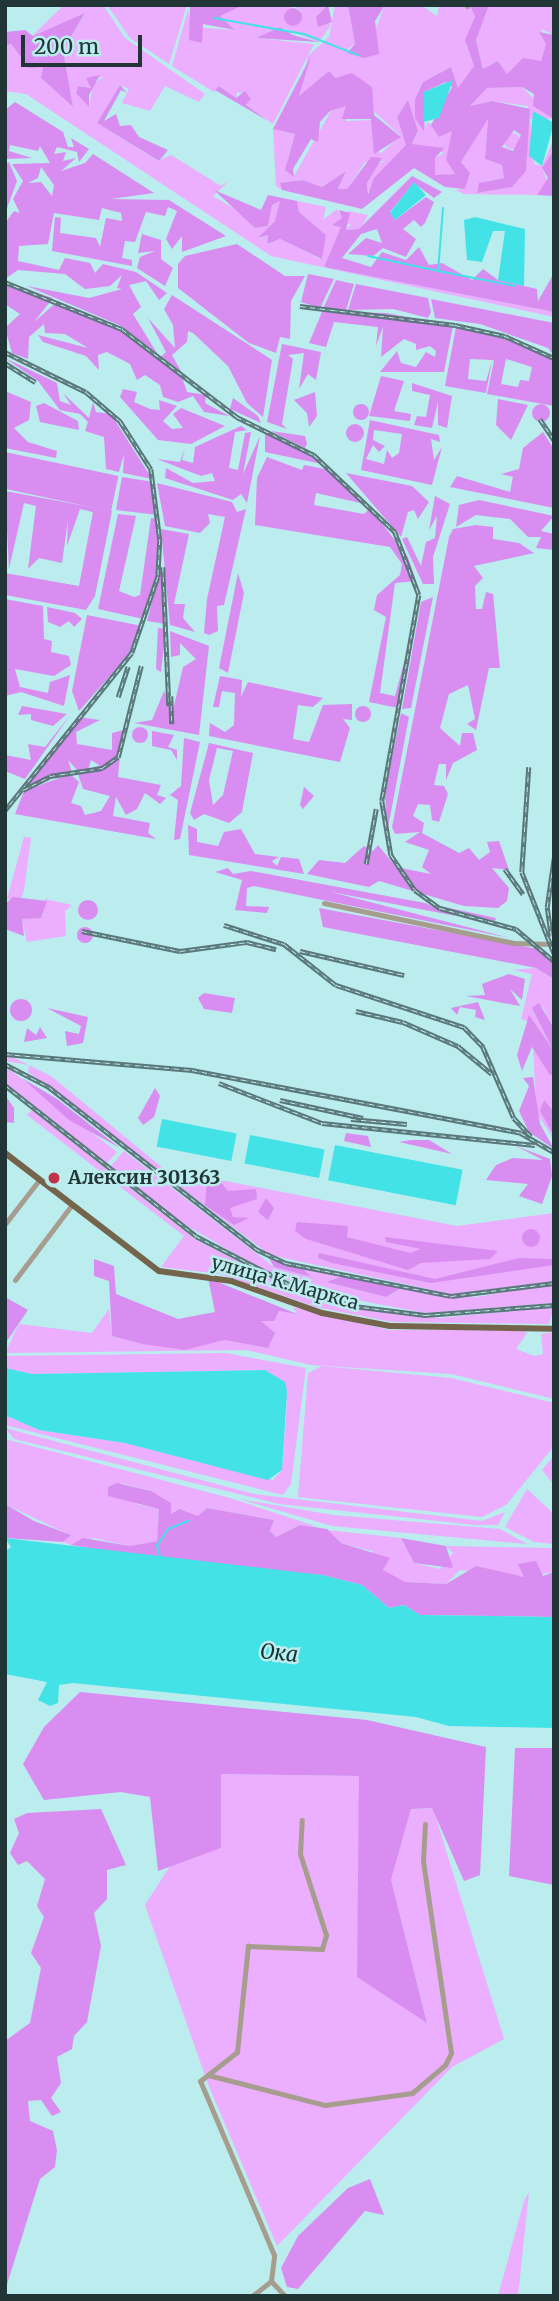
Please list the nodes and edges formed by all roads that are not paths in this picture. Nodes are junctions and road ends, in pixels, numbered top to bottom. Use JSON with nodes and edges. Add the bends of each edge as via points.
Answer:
{"nodes":[{"id":1,"x":324,"y":903,"type":"dead end"},
{"id":2,"x":554,"y":944,"type":"edge"},
{"id":3,"x":5,"y":1153,"type":"edge"},
{"id":4,"x":39,"y":1180,"type":"junction"},
{"id":5,"x":71,"y":1206,"type":"junction"},
{"id":6,"x":5,"y":1224,"type":"edge"},
{"id":7,"x":15,"y":1280,"type":"dead end"},
{"id":8,"x":554,"y":1329,"type":"edge"},
{"id":9,"x":302,"y":1820,"type":"dead end"},
{"id":10,"x":425,"y":1824,"type":"dead end"},
{"id":11,"x":208,"y":2075,"type":"junction"},
{"id":12,"x":271,"y":2281,"type":"junction"},
{"id":13,"x":252,"y":2296,"type":"edge"},
{"id":14,"x":285,"y":2296,"type":"edge"}],
"edges":[{"from":1,"to":2,"type":"street","via":[[513,943]]},
{"from":3,"to":4,"type":"main road","name":"улица К.Маркса"},
{"from":4,"to":5,"type":"main road","name":"улица К.Маркса"},
{"from":4,"to":6,"type":"street"},
{"from":5,"to":7,"type":"street"},
{"from":5,"to":8,"type":"main road","name":"улица К.Маркса","via":[[149,1267],[231,1281],[322,1313],[390,1326]]},
{"from":9,"to":11,"type":"street","via":[[300,1854],[326,1935],[322,1950],[248,1946],[237,2052]]},
{"from":10,"to":11,"type":"street","via":[[424,1861],[451,2053],[445,2065],[412,2093],[325,2105]]},
{"from":11,"to":12,"type":"street","via":[[200,2081],[274,2255]]},
{"from":12,"to":13,"type":"street"},
{"from":12,"to":14,"type":"street"}]}
